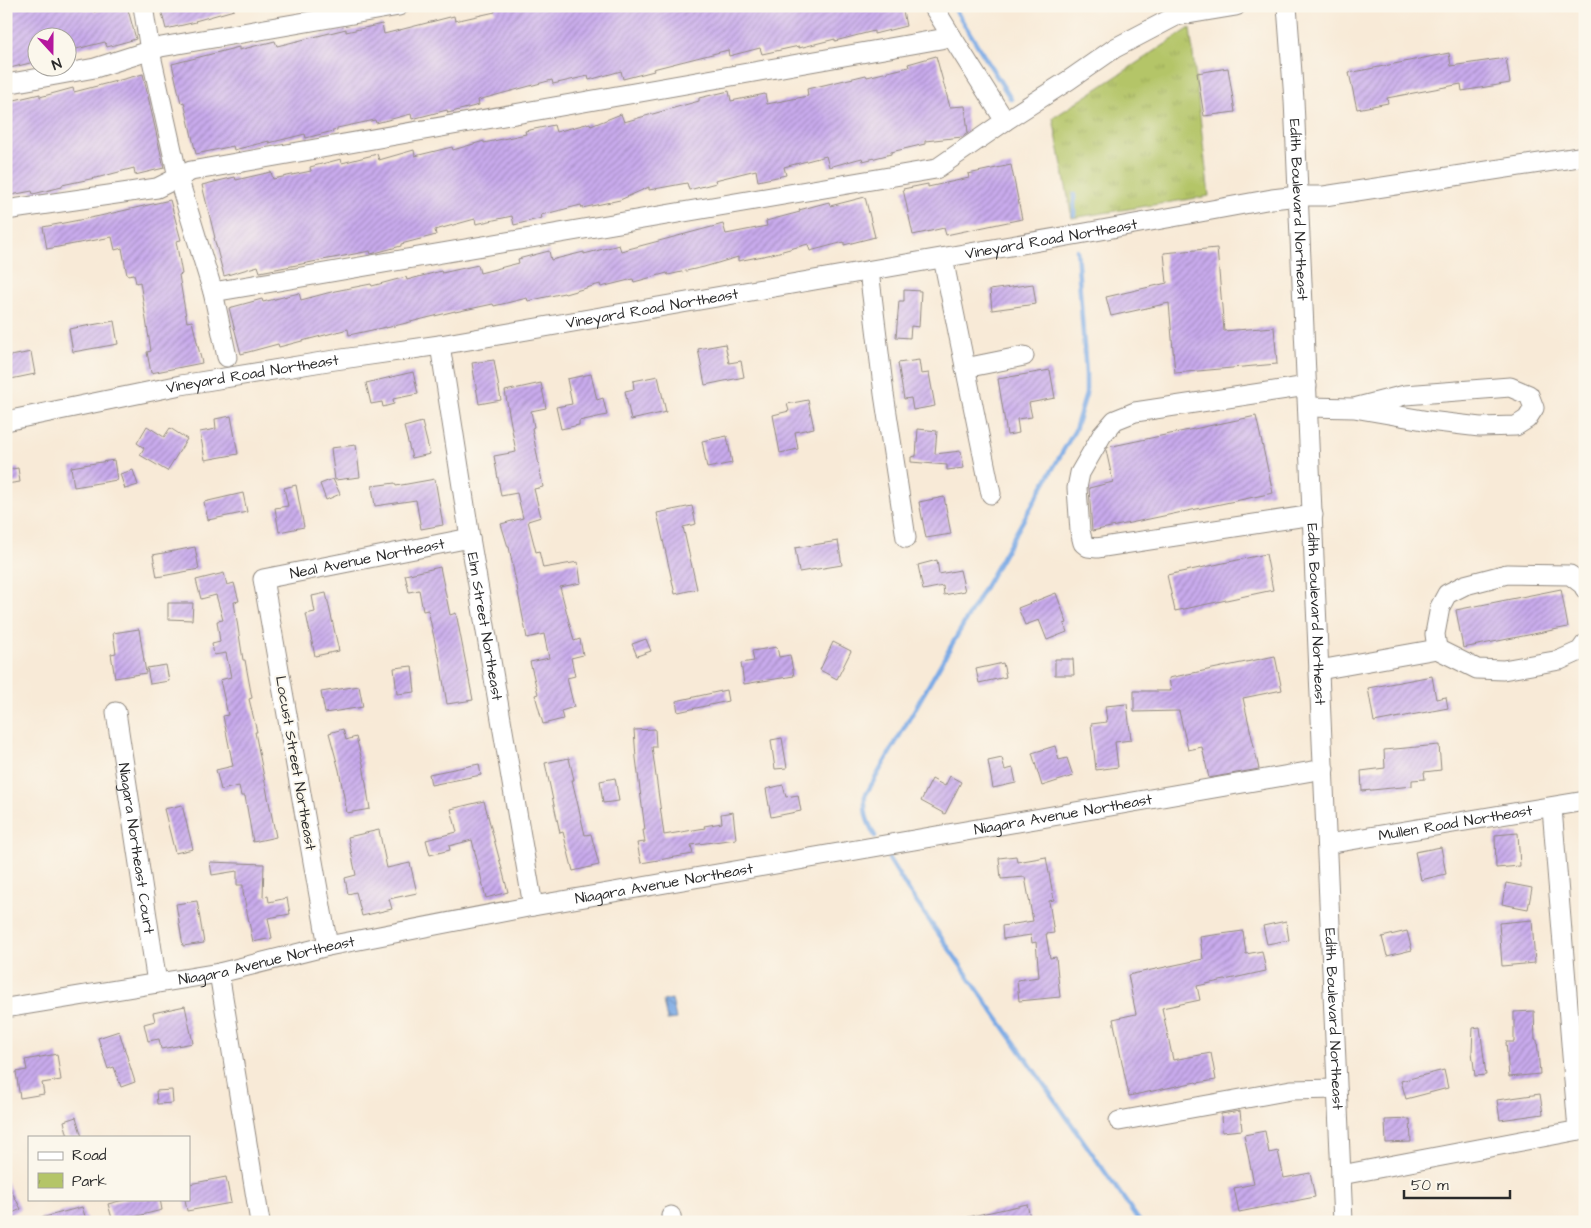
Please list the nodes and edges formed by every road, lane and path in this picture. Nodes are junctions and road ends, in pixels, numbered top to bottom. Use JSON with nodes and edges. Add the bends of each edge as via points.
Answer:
{"nodes":[{"id":1,"x":143,"y":6,"type":"edge"},
{"id":2,"x":399,"y":6,"type":"edge"},
{"id":3,"x":933,"y":6,"type":"edge"},
{"id":4,"x":1236,"y":6,"type":"edge"},
{"id":5,"x":1287,"y":6,"type":"edge"},
{"id":6,"x":952,"y":37,"type":"junction"},
{"id":7,"x":150,"y":51,"type":"junction"},
{"id":8,"x":6,"y":84,"type":"edge"},
{"id":9,"x":1005,"y":121,"type":"junction"},
{"id":10,"x":1585,"y":156,"type":"edge"},
{"id":11,"x":178,"y":178,"type":"junction"},
{"id":12,"x":1298,"y":196,"type":"junction"},
{"id":13,"x":6,"y":210,"type":"edge"},
{"id":14,"x":943,"y":258,"type":"junction"},
{"id":15,"x":869,"y":271,"type":"junction"},
{"id":16,"x":213,"y":292,"type":"junction"},
{"id":17,"x":440,"y":346,"type":"junction"},
{"id":18,"x":1024,"y":356,"type":"dead end"},
{"id":19,"x":226,"y":357,"type":"dead end"},
{"id":20,"x":966,"y":368,"type":"junction"},
{"id":21,"x":1307,"y":386,"type":"junction"},
{"id":22,"x":1308,"y":407,"type":"junction"},
{"id":23,"x":1354,"y":408,"type":"junction"},
{"id":24,"x":6,"y":421,"type":"edge"},
{"id":25,"x":991,"y":494,"type":"dead end"},
{"id":26,"x":1313,"y":515,"type":"junction"},
{"id":27,"x":470,"y":538,"type":"junction"},
{"id":28,"x":906,"y":538,"type":"dead end"},
{"id":29,"x":263,"y":579,"type":"joint"},
{"id":30,"x":1585,"y":589,"type":"edge"},
{"id":31,"x":1585,"y":644,"type":"edge"},
{"id":32,"x":1437,"y":649,"type":"junction"},
{"id":33,"x":1319,"y":670,"type":"junction"},
{"id":34,"x":116,"y":712,"type":"dead end"},
{"id":35,"x":1324,"y":769,"type":"junction"},
{"id":36,"x":1585,"y":802,"type":"edge"},
{"id":37,"x":1552,"y":808,"type":"junction"},
{"id":38,"x":1327,"y":844,"type":"junction"},
{"id":39,"x":533,"y":906,"type":"junction"},
{"id":40,"x":328,"y":946,"type":"junction"},
{"id":41,"x":220,"y":973,"type":"junction"},
{"id":42,"x":157,"y":983,"type":"junction"},
{"id":43,"x":6,"y":1008,"type":"edge"},
{"id":44,"x":1337,"y":1090,"type":"junction"},
{"id":45,"x":1119,"y":1121,"type":"dead end"},
{"id":46,"x":1581,"y":1130,"type":"edge"},
{"id":47,"x":1342,"y":1176,"type":"junction"},
{"id":48,"x":260,"y":1222,"type":"edge"},
{"id":49,"x":1343,"y":1222,"type":"edge"}],
"edges":[{"from":1,"to":7,"type":"street"},
{"from":2,"to":7,"type":"street"},
{"from":3,"to":6,"type":"street"},
{"from":4,"to":9,"type":"street","via":[[1176,16],[1115,48]]},
{"from":5,"to":12,"type":"street","name":"Edith Boulevard Northeast"},
{"from":6,"to":9,"type":"street"},
{"from":6,"to":11,"type":"street","via":[[191,171]]},
{"from":7,"to":8,"type":"street","via":[[95,68]]},
{"from":7,"to":11,"type":"street"},
{"from":9,"to":16,"type":"street","via":[[936,169]]},
{"from":10,"to":12,"type":"street","name":"Vineyard Road Northeast","via":[[1324,196]]},
{"from":11,"to":13,"type":"street","via":[[157,188]]},
{"from":11,"to":16,"type":"street"},
{"from":12,"to":14,"type":"street","name":"Vineyard Road Northeast"},
{"from":12,"to":21,"type":"street","name":"Edith Boulevard Northeast"},
{"from":14,"to":15,"type":"street","name":"Vineyard Road Northeast"},
{"from":14,"to":20,"type":"street"},
{"from":15,"to":17,"type":"street","name":"Vineyard Road Northeast"},
{"from":15,"to":28,"type":"street"},
{"from":16,"to":19,"type":"street"},
{"from":17,"to":24,"type":"street","name":"Vineyard Road Northeast","via":[[181,384]]},
{"from":17,"to":27,"type":"street","name":"Elm Street Northeast"},
{"from":18,"to":20,"type":"street"},
{"from":20,"to":25,"type":"street"},
{"from":21,"to":22,"type":"street","name":"Edith Boulevard Northeast"},
{"from":21,"to":26,"type":"street","via":[[1135,412],[1115,420],[1102,435],[1080,473],[1077,488],[1080,531],[1088,548]]},
{"from":22,"to":23,"type":"street"},
{"from":22,"to":26,"type":"street","name":"Edith Boulevard Northeast"},
{"from":23,"to":23,"type":"street","via":[[1480,427],[1516,426],[1527,419],[1534,408],[1529,395],[1510,387],[1405,395]]},
{"from":26,"to":33,"type":"street","name":"Edith Boulevard Northeast"},
{"from":27,"to":29,"type":"street","name":"Neal Avenue Northeast"},
{"from":27,"to":39,"type":"street","name":"Elm Street Northeast"},
{"from":29,"to":40,"type":"street","name":"Locust Street Northeast"},
{"from":30,"to":32,"type":"street","via":[[1570,574],[1507,574],[1464,585],[1447,594],[1440,607],[1435,634]]},
{"from":31,"to":32,"type":"street","via":[[1580,651],[1560,660],[1503,670],[1478,669]]},
{"from":32,"to":33,"type":"street"},
{"from":33,"to":35,"type":"street","name":"Edith Boulevard Northeast"},
{"from":34,"to":42,"type":"street","name":"Niagara Northeast Court"},
{"from":35,"to":38,"type":"street","name":"Edith Boulevard Northeast"},
{"from":35,"to":39,"type":"street","name":"Niagara Avenue Northeast"},
{"from":36,"to":37,"type":"street","name":"Mullen Road Northeast"},
{"from":37,"to":38,"type":"street","name":"Mullen Road Northeast"},
{"from":37,"to":46,"type":"street"},
{"from":38,"to":44,"type":"street","name":"Edith Boulevard Northeast"},
{"from":39,"to":40,"type":"street","name":"Niagara Avenue Northeast"},
{"from":40,"to":41,"type":"street","name":"Niagara Avenue Northeast"},
{"from":41,"to":42,"type":"street","name":"Niagara Avenue Northeast"},
{"from":41,"to":48,"type":"street"},
{"from":42,"to":43,"type":"street","name":"Niagara Avenue Northeast"},
{"from":44,"to":45,"type":"street","via":[[1291,1090]]},
{"from":44,"to":47,"type":"street","name":"Edith Boulevard Northeast"},
{"from":46,"to":47,"type":"street"},
{"from":47,"to":49,"type":"street","name":"Edith Boulevard Northeast"}]}
